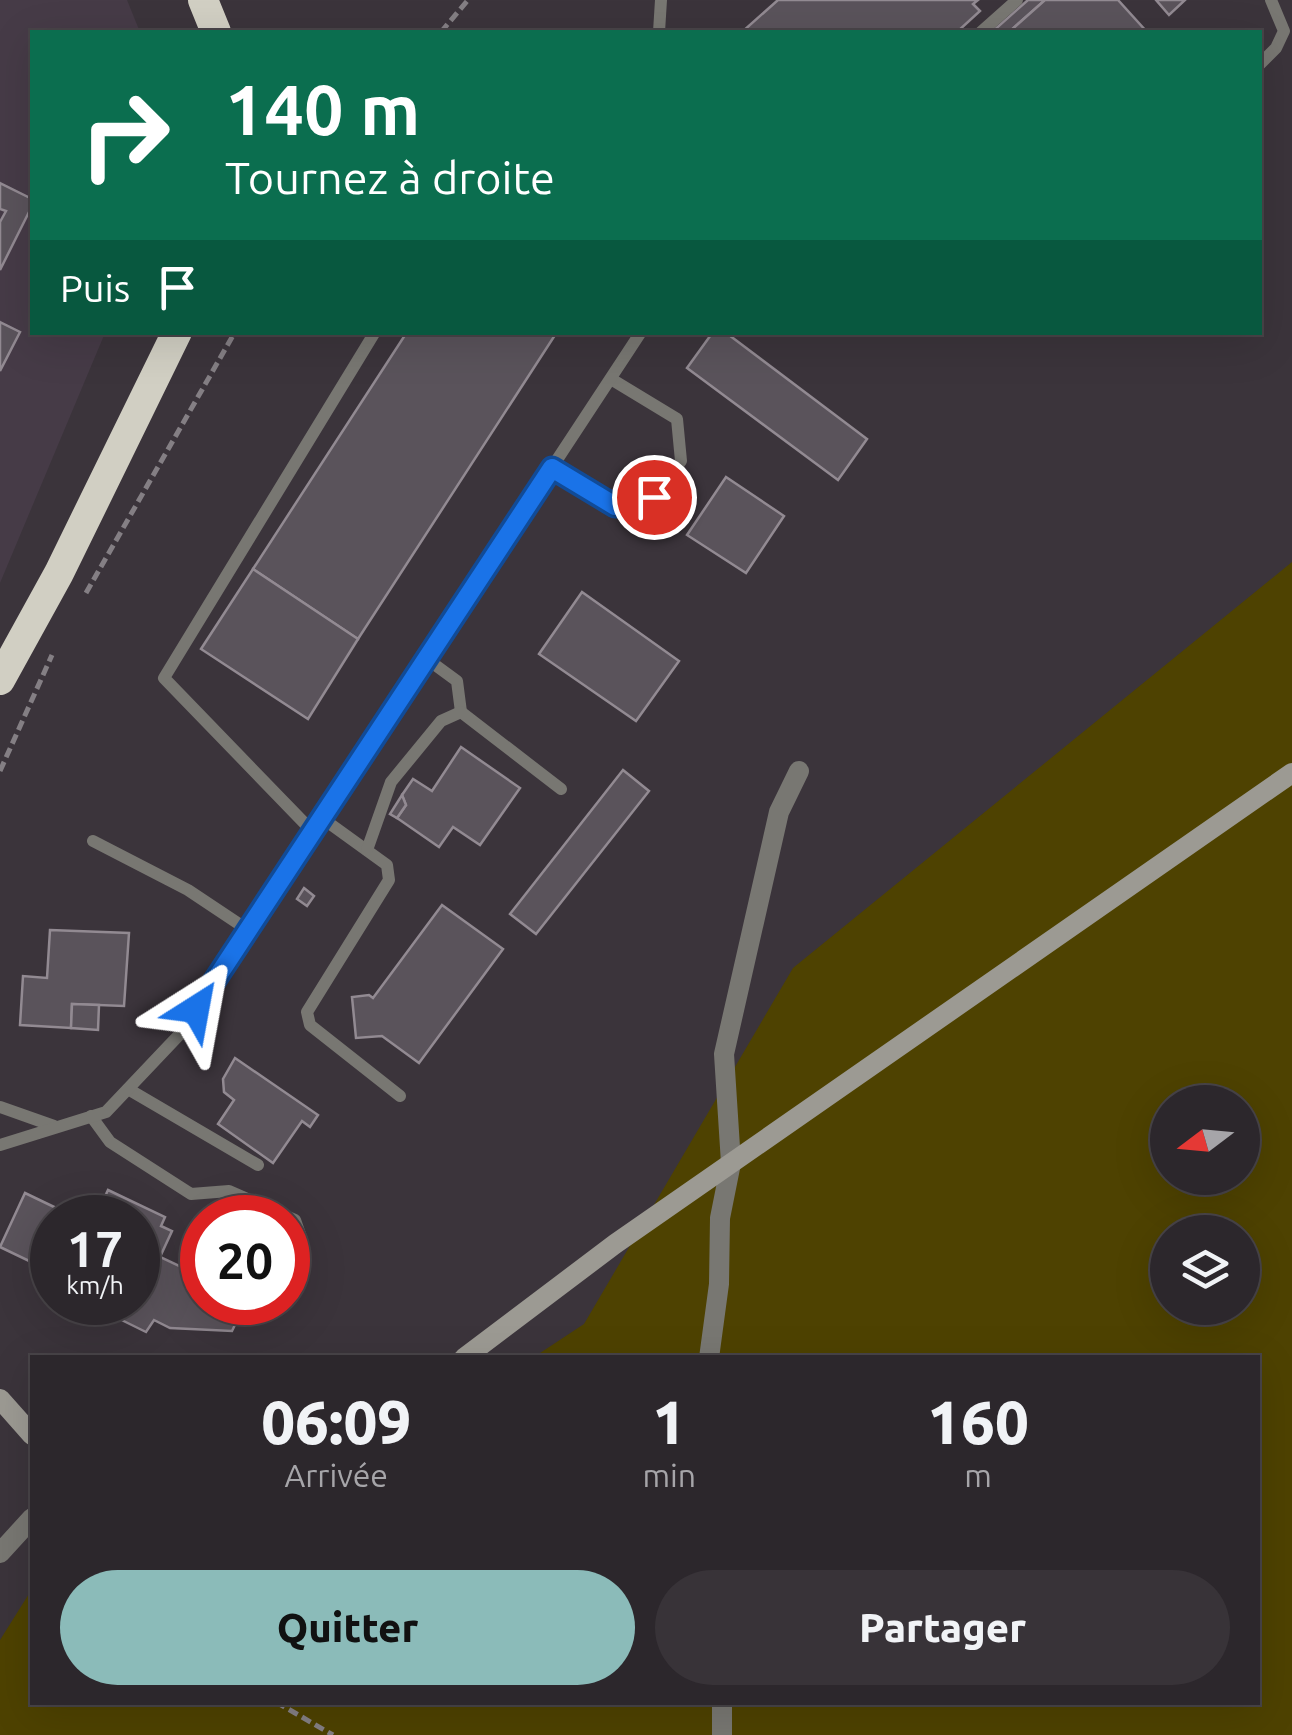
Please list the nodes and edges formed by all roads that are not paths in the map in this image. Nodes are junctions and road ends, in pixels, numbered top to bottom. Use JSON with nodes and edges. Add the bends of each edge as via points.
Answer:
{"nodes":[{"id":1,"x":203,"y":0,"type":"edge"},
{"id":2,"x":661,"y":0,"type":"edge"},
{"id":3,"x":1016,"y":0,"type":"edge"},
{"id":4,"x":1272,"y":0,"type":"edge"},
{"id":5,"x":215,"y":30,"type":"edge"},
{"id":6,"x":659,"y":30,"type":"edge"},
{"id":7,"x":983,"y":30,"type":"edge"},
{"id":8,"x":1262,"y":62,"type":"edge"},
{"id":9,"x":176,"y":335,"type":"edge"},
{"id":10,"x":373,"y":335,"type":"edge"},
{"id":11,"x":639,"y":335,"type":"edge"},
{"id":12,"x":611,"y":379,"type":"junction"},
{"id":13,"x":552,"y":468,"type":"junction"},
{"id":14,"x":427,"y":659,"type":"junction"},
{"id":15,"x":0,"y":680,"type":"edge"},
{"id":16,"x":461,"y":712,"type":"junction"},
{"id":17,"x":798,"y":771,"type":"dead end"},
{"id":18,"x":1292,"y":772,"type":"edge"},
{"id":19,"x":561,"y":789,"type":"dead end"},
{"id":20,"x":322,"y":818,"type":"junction"},
{"id":21,"x":313,"y":832,"type":"junction"},
{"id":22,"x":92,"y":841,"type":"dead end"},
{"id":23,"x":366,"y":850,"type":"junction"},
{"id":24,"x":248,"y":930,"type":"junction"},
{"id":25,"x":128,"y":1089,"type":"junction"},
{"id":26,"x":400,"y":1096,"type":"dead end"},
{"id":27,"x":0,"y":1108,"type":"edge"},
{"id":28,"x":91,"y":1116,"type":"junction"},
{"id":29,"x":54,"y":1126,"type":"junction"},
{"id":30,"x":0,"y":1145,"type":"edge"},
{"id":31,"x":730,"y":1163,"type":"junction"},
{"id":32,"x":258,"y":1165,"type":"dead end"},
{"id":33,"x":235,"y":1195,"type":"edge"},
{"id":34,"x":468,"y":1355,"type":"edge"},
{"id":35,"x":709,"y":1355,"type":"edge"},
{"id":36,"x":0,"y":1399,"type":"edge"},
{"id":37,"x":30,"y":1433,"type":"edge"},
{"id":38,"x":30,"y":1520,"type":"edge"},
{"id":39,"x":0,"y":1553,"type":"edge"},
{"id":40,"x":722,"y":1705,"type":"edge"},
{"id":41,"x":722,"y":1735,"type":"edge"}],
"edges":[{"from":1,"to":5,"type":"highway"},
{"from":2,"to":6,"type":"lane"},
{"from":3,"to":7,"type":"lane"},
{"from":4,"to":8,"type":"lane","via":[[1284,31]]},
{"from":9,"to":15,"type":"highway"},
{"from":10,"to":21,"type":"lane","via":[[164,678]]},
{"from":11,"to":12,"type":"lane"},
{"from":12,"to":13,"type":"lane"},
{"from":12,"to":13,"type":"lane","via":[[677,419],[681,461],[654,497],[615,506]]},
{"from":13,"to":14,"type":"lane"},
{"from":14,"to":16,"type":"lane","via":[[457,681]]},
{"from":14,"to":20,"type":"lane"},
{"from":16,"to":19,"type":"lane"},
{"from":16,"to":23,"type":"lane","via":[[442,721],[391,782]]},
{"from":17,"to":31,"type":"street","via":[[779,812],[724,1054]]},
{"from":18,"to":31,"type":"main road"},
{"from":20,"to":21,"type":"lane"},
{"from":20,"to":23,"type":"lane"},
{"from":21,"to":24,"type":"lane"},
{"from":22,"to":24,"type":"lane","via":[[188,890]]},
{"from":23,"to":26,"type":"lane","via":[[388,865],[388,880],[307,1012],[310,1025]]},
{"from":24,"to":25,"type":"lane","via":[[179,1036]]},
{"from":25,"to":28,"type":"lane","via":[[106,1112]]},
{"from":25,"to":32,"type":"lane"},
{"from":27,"to":29,"type":"lane"},
{"from":28,"to":29,"type":"lane"},
{"from":28,"to":33,"type":"lane","via":[[110,1142],[191,1194]]},
{"from":29,"to":30,"type":"lane"},
{"from":31,"to":34,"type":"main road"},
{"from":31,"to":35,"type":"street"},
{"from":36,"to":37,"type":"main road"},
{"from":38,"to":39,"type":"street"},
{"from":40,"to":41,"type":"street"}]}
